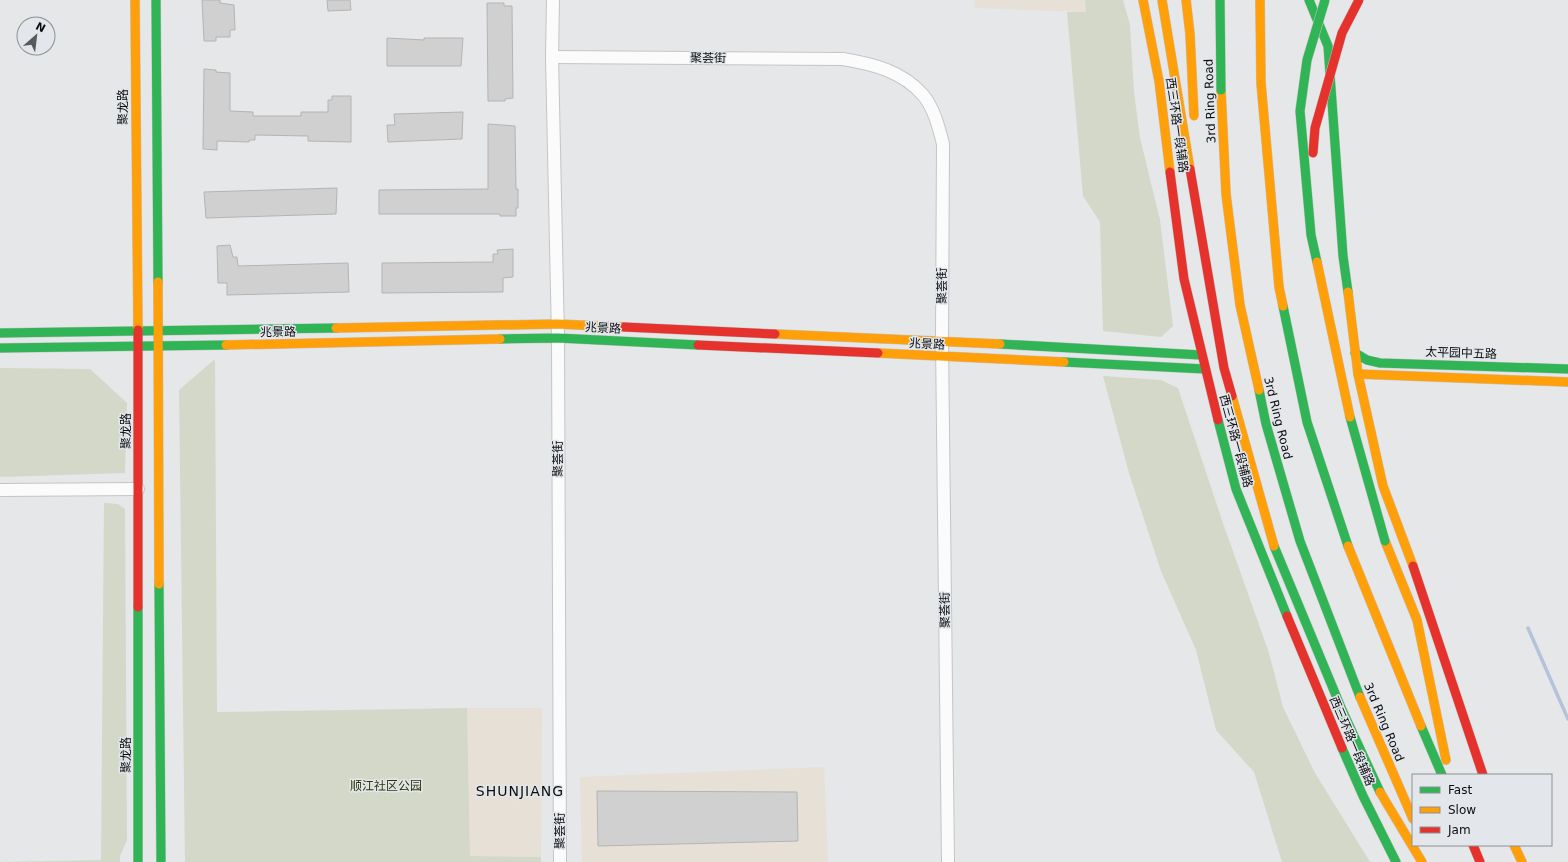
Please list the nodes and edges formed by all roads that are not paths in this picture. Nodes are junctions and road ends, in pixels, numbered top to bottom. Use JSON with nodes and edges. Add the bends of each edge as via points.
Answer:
{"nodes":[{"id":1,"x":135,"y":0,"type":"edge"},
{"id":2,"x":156,"y":0,"type":"edge"},
{"id":3,"x":553,"y":0,"type":"edge"},
{"id":4,"x":1143,"y":0,"type":"edge"},
{"id":5,"x":1162,"y":0,"type":"edge"},
{"id":6,"x":1186,"y":0,"type":"edge"},
{"id":7,"x":1220,"y":0,"type":"edge"},
{"id":8,"x":1260,"y":0,"type":"edge"},
{"id":9,"x":1309,"y":0,"type":"edge"},
{"id":10,"x":1325,"y":0,"type":"edge"},
{"id":11,"x":1352,"y":0,"type":"edge"},
{"id":12,"x":1359,"y":0,"type":"edge"},
{"id":13,"x":1328,"y":46,"type":"junction"},
{"id":14,"x":552,"y":57,"type":"junction"},
{"id":15,"x":1195,"y":126,"type":"dead end"},
{"id":16,"x":1196,"y":142,"type":"dead end"},
{"id":17,"x":1308,"y":206,"type":"junction"},
{"id":18,"x":1199,"y":212,"type":"junction"},
{"id":19,"x":557,"y":324,"type":"junction"},
{"id":20,"x":158,"y":329,"type":"junction"},
{"id":21,"x":137,"y":330,"type":"junction"},
{"id":22,"x":0,"y":332,"type":"edge"},
{"id":23,"x":558,"y":338,"type":"junction"},
{"id":24,"x":942,"y":341,"type":"junction"},
{"id":25,"x":137,"y":347,"type":"junction"},
{"id":26,"x":158,"y":347,"type":"junction"},
{"id":27,"x":0,"y":348,"type":"edge"},
{"id":28,"x":1355,"y":353,"type":"junction"},
{"id":29,"x":1201,"y":354,"type":"junction"},
{"id":30,"x":942,"y":357,"type":"junction"},
{"id":31,"x":1204,"y":369,"type":"junction"},
{"id":32,"x":1568,"y":369,"type":"edge"},
{"id":33,"x":1358,"y":374,"type":"junction"},
{"id":34,"x":1568,"y":382,"type":"edge"},
{"id":35,"x":0,"y":490,"type":"edge"},
{"id":36,"x":138,"y":490,"type":"junction"},
{"id":37,"x":1442,"y":774,"type":"edge"},
{"id":38,"x":1449,"y":774,"type":"edge"},
{"id":39,"x":1483,"y":774,"type":"edge"},
{"id":40,"x":1412,"y":817,"type":"edge"},
{"id":41,"x":1412,"y":846,"type":"edge"},
{"id":42,"x":1412,"y":846,"type":"edge"},
{"id":43,"x":1473,"y":846,"type":"edge"},
{"id":44,"x":1514,"y":846,"type":"edge"},
{"id":45,"x":1427,"y":851,"type":"dead end"},
{"id":46,"x":138,"y":862,"type":"edge"},
{"id":47,"x":161,"y":862,"type":"edge"},
{"id":48,"x":560,"y":862,"type":"edge"},
{"id":49,"x":948,"y":862,"type":"edge"},
{"id":50,"x":1396,"y":862,"type":"edge"},
{"id":51,"x":1422,"y":862,"type":"edge"},
{"id":52,"x":1432,"y":862,"type":"edge"},
{"id":53,"x":1480,"y":862,"type":"edge"},
{"id":54,"x":1522,"y":862,"type":"edge"}],
"edges":[{"from":1,"to":21,"type":"main road","name":"聚龙路"},
{"from":2,"to":20,"type":"main road"},
{"from":3,"to":14,"type":"street","name":"聚荟街"},
{"from":4,"to":29,"type":"main road","name":"西三环路一段辅路","via":[[1159,81],[1184,279]]},
{"from":5,"to":18,"type":"main road","bridge":true},
{"from":6,"to":15,"type":"main road","bridge":true},
{"from":7,"to":40,"type":"main road","name":"3rd Ring Road","bridge":true,"via":[[1226,194],[1240,305],[1266,424],[1300,541],[1361,698]]},
{"from":8,"to":37,"type":"main road","via":[[1261,82],[1279,287],[1307,422],[1343,533]]},
{"from":9,"to":13,"type":"main road"},
{"from":10,"to":17,"type":"main road","bridge":true,"via":[[1307,60],[1300,111]]},
{"from":11,"to":13,"type":"main road"},
{"from":12,"to":17,"type":"main road","bridge":true,"via":[[1342,33],[1315,128]]},
{"from":13,"to":28,"type":"main road","via":[[1343,256]]},
{"from":14,"to":19,"type":"street","name":"聚荟街"},
{"from":14,"to":24,"type":"street","name":"聚荟街","via":[[843,60],[872,64],[899,76],[923,96],[937,121],[943,144]]},
{"from":16,"to":18,"type":"main road","bridge":true},
{"from":17,"to":38,"type":"main road","bridge":true,"via":[[1311,235],[1351,420],[1386,541],[1417,620]]},
{"from":18,"to":41,"type":"main road","bridge":true,"via":[[1224,368],[1274,546],[1342,710],[1385,802]]},
{"from":19,"to":20,"type":"main road","name":"兆景路"},
{"from":19,"to":23,"type":"street","name":"聚荟街"},
{"from":19,"to":24,"type":"main road","name":"兆景路"},
{"from":20,"to":21,"type":"main road","name":"兆景路"},
{"from":20,"to":26,"type":"main road"},
{"from":21,"to":22,"type":"main road","name":"兆景路"},
{"from":21,"to":25,"type":"main road","name":"聚龙路"},
{"from":23,"to":26,"type":"main road","name":"兆景路"},
{"from":23,"to":30,"type":"main road","name":"兆景路"},
{"from":23,"to":48,"type":"street","name":"聚荟街"},
{"from":24,"to":29,"type":"main road","name":"兆景路"},
{"from":24,"to":30,"type":"street","name":"聚荟街"},
{"from":25,"to":26,"type":"main road","name":"兆景路"},
{"from":25,"to":27,"type":"main road","name":"兆景路"},
{"from":25,"to":36,"type":"main road","name":"聚龙路"},
{"from":26,"to":47,"type":"main road"},
{"from":28,"to":32,"type":"main road","name":"太平园中五路","via":[[1367,360],[1380,363]]},
{"from":28,"to":33,"type":"main road"},
{"from":29,"to":31,"type":"main road","name":"西三环路一段辅路"},
{"from":30,"to":31,"type":"main road","name":"兆景路"},
{"from":30,"to":49,"type":"street","name":"聚荟街"},
{"from":31,"to":50,"type":"main road","name":"西三环路一段辅路","via":[[1236,490],[1357,782]]},
{"from":33,"to":34,"type":"main road","name":"太平园中五路"},
{"from":33,"to":39,"type":"main road","via":[[1383,486],[1423,592]]},
{"from":35,"to":36,"type":"street"},
{"from":36,"to":46,"type":"main road","name":"聚龙路"},
{"from":42,"to":51,"type":"main road","bridge":true},
{"from":43,"to":53,"type":"main road"},
{"from":44,"to":54,"type":"main road"},
{"from":45,"to":52,"type":"main road"}]}
